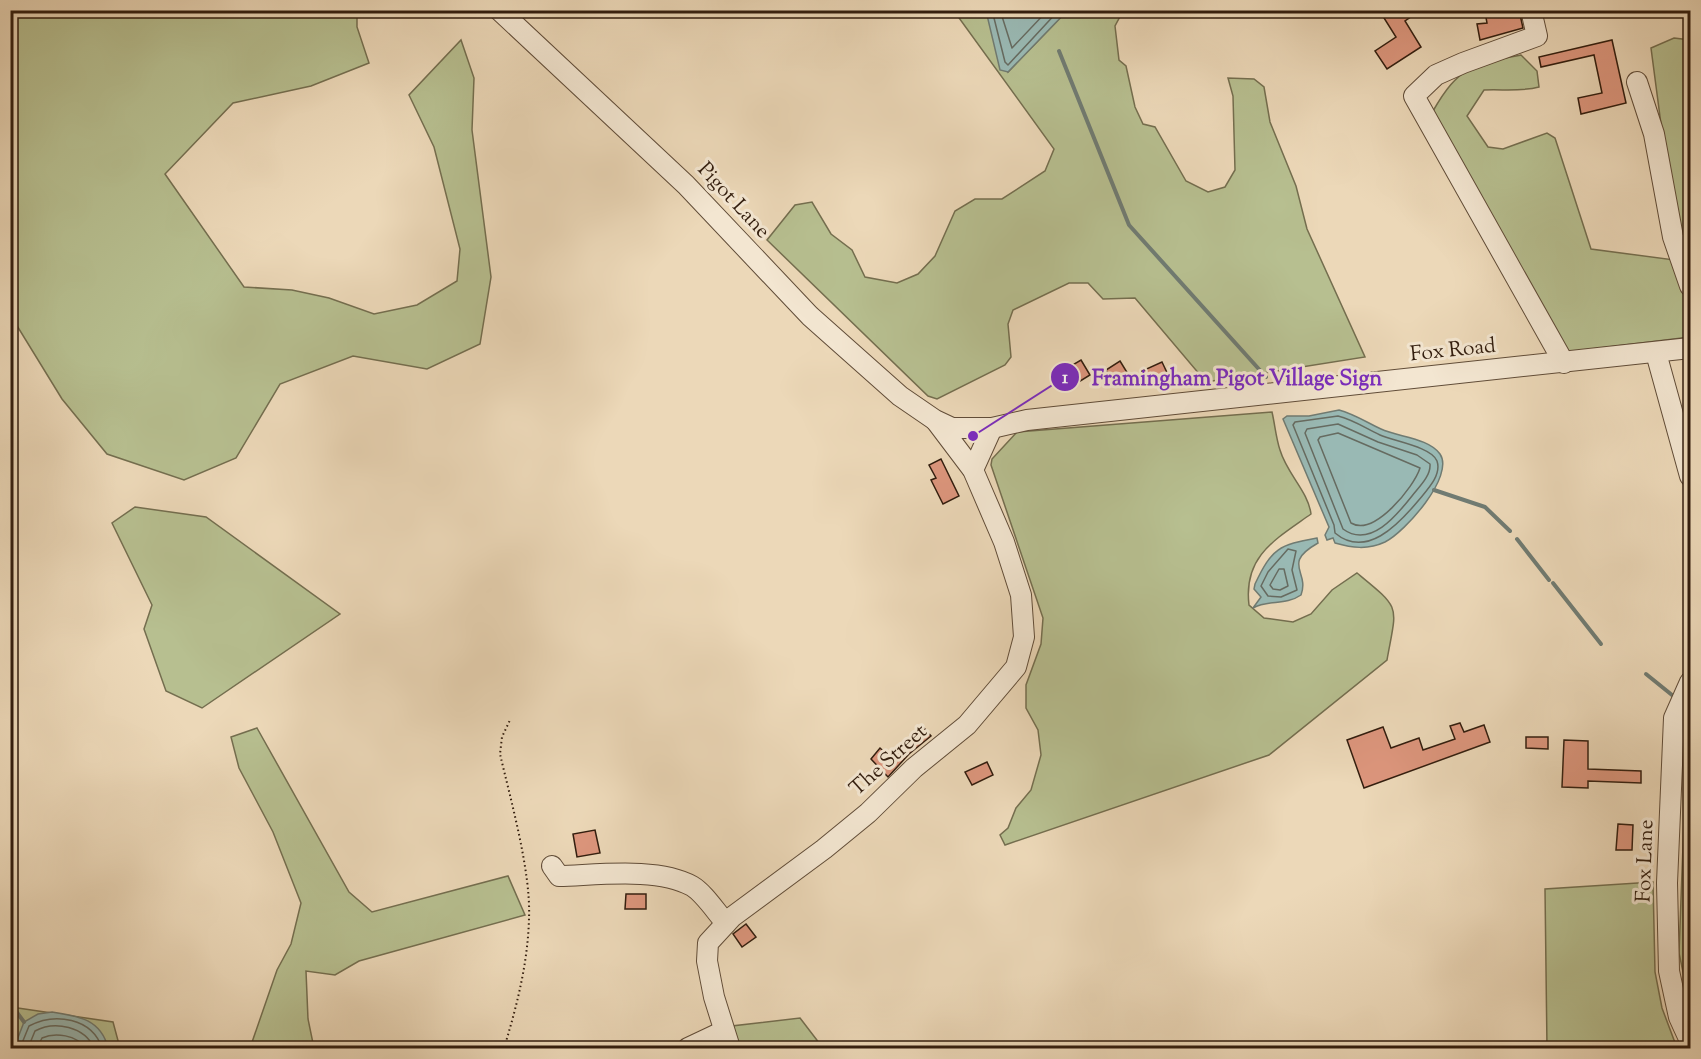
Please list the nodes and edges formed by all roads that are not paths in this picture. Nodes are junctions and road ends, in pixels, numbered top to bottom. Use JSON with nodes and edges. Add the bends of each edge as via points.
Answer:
{"nodes":[{"id":1,"x":499,"y":10,"type":"edge"},
{"id":2,"x":1531,"y":10,"type":"edge"},
{"id":3,"x":1637,"y":82,"type":"dead end"},
{"id":4,"x":1690,"y":286,"type":"edge"},
{"id":5,"x":1690,"y":348,"type":"edge"},
{"id":6,"x":1656,"y":352,"type":"junction"},
{"id":7,"x":1564,"y":363,"type":"junction"},
{"id":8,"x":935,"y":420,"type":"junction"},
{"id":9,"x":992,"y":428,"type":"junction"},
{"id":10,"x":973,"y":470,"type":"junction"},
{"id":11,"x":1690,"y":476,"type":"edge"},
{"id":12,"x":1690,"y":682,"type":"edge"},
{"id":13,"x":552,"y":866,"type":"dead end"},
{"id":14,"x":726,"y":923,"type":"junction"},
{"id":15,"x":727,"y":1040,"type":"edge"},
{"id":16,"x":1690,"y":1041,"type":"edge"},
{"id":17,"x":688,"y":1048,"type":"edge"}],
"edges":[{"from":1,"to":8,"type":"street","name":"Pigot Lane","via":[[686,185],[810,316],[900,396]]},
{"from":2,"to":7,"type":"street","via":[[1537,36],[1436,75],[1414,96]]},
{"from":3,"to":4,"type":"street","via":[[1654,134],[1673,237]]},
{"from":5,"to":6,"type":"street","name":"Fox Road"},
{"from":6,"to":7,"type":"street","name":"Fox Road"},
{"from":6,"to":11,"type":"street"},
{"from":7,"to":9,"type":"street","name":"Fox Road","via":[[1027,420]]},
{"from":8,"to":9,"type":"street","name":"Fox Road","via":[[952,428]]},
{"from":8,"to":10,"type":"street","name":"The Street"},
{"from":9,"to":10,"type":"street"},
{"from":10,"to":14,"type":"street","name":"The Street","via":[[1004,542],[1021,595],[1024,637],[1016,667],[967,725],[914,768],[868,813]]},
{"from":12,"to":16,"type":"street","name":"Fox Lane","via":[[1674,718],[1667,883],[1669,971],[1679,1017]]},
{"from":13,"to":14,"type":"street","via":[[559,876],[656,875],[675,879],[694,886]]},
{"from":14,"to":15,"type":"street","name":"The Street","via":[[708,943],[707,961]]},
{"from":15,"to":17,"type":"street"}]}
